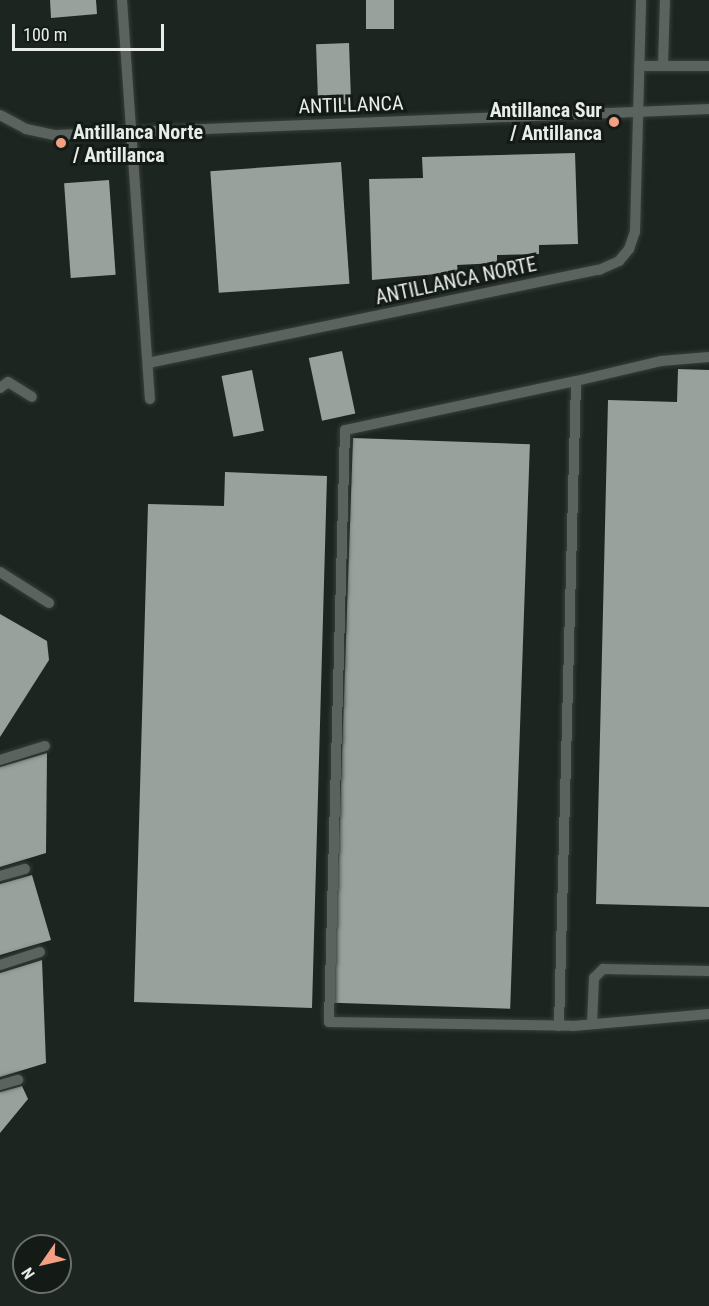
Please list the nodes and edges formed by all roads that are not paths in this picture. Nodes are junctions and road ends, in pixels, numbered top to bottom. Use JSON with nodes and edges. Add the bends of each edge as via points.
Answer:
{"nodes":[{"id":1,"x":122,"y":0,"type":"edge"},
{"id":2,"x":641,"y":0,"type":"edge"},
{"id":3,"x":664,"y":0,"type":"edge"},
{"id":4,"x":639,"y":66,"type":"junction"},
{"id":5,"x":663,"y":66,"type":"junction"},
{"id":6,"x":709,"y":66,"type":"edge"},
{"id":7,"x":709,"y":109,"type":"edge"},
{"id":8,"x":638,"y":111,"type":"junction"},
{"id":9,"x":0,"y":115,"type":"edge"},
{"id":10,"x":132,"y":132,"type":"junction"},
{"id":11,"x":709,"y":357,"type":"edge"},
{"id":12,"x":148,"y":363,"type":"junction"},
{"id":13,"x":576,"y":381,"type":"junction"},
{"id":14,"x":0,"y":388,"type":"edge"},
{"id":15,"x":32,"y":397,"type":"dead end"},
{"id":16,"x":150,"y":399,"type":"dead end"},
{"id":17,"x":0,"y":572,"type":"edge"},
{"id":18,"x":49,"y":603,"type":"dead end"},
{"id":19,"x":45,"y":746,"type":"dead end"},
{"id":20,"x":0,"y":760,"type":"edge"},
{"id":21,"x":25,"y":869,"type":"dead end"},
{"id":22,"x":0,"y":876,"type":"edge"},
{"id":23,"x":40,"y":952,"type":"dead end"},
{"id":24,"x":0,"y":965,"type":"edge"},
{"id":25,"x":709,"y":971,"type":"edge"},
{"id":26,"x":709,"y":1014,"type":"edge"},
{"id":27,"x":592,"y":1024,"type":"junction"},
{"id":28,"x":559,"y":1026,"type":"junction"},
{"id":29,"x":18,"y":1080,"type":"dead end"},
{"id":30,"x":0,"y":1085,"type":"edge"}],
"edges":[{"from":1,"to":10,"type":"street"},
{"from":2,"to":4,"type":"street","name":"ANTILLANCA NORTE"},
{"from":3,"to":5,"type":"street"},
{"from":4,"to":5,"type":"street"},
{"from":4,"to":8,"type":"street","name":"ANTILLANCA NORTE"},
{"from":5,"to":6,"type":"street"},
{"from":7,"to":8,"type":"street","name":"ANTILLANCA"},
{"from":8,"to":10,"type":"street","name":"ANTILLANCA"},
{"from":8,"to":12,"type":"street","name":"ANTILLANCA NORTE","via":[[635,231],[629,249],[613,265]]},
{"from":9,"to":10,"type":"street","name":"ANTILLANCA","via":[[45,134]]},
{"from":10,"to":12,"type":"street"},
{"from":11,"to":13,"type":"street","via":[[661,361]]},
{"from":12,"to":16,"type":"street"},
{"from":13,"to":28,"type":"street"},
{"from":13,"to":28,"type":"street","via":[[345,430],[329,1022]]},
{"from":14,"to":15,"type":"street","via":[[8,382]]},
{"from":17,"to":18,"type":"street"},
{"from":19,"to":20,"type":"street"},
{"from":21,"to":22,"type":"street"},
{"from":23,"to":24,"type":"street"},
{"from":25,"to":27,"type":"street","via":[[603,969],[594,982]]},
{"from":26,"to":27,"type":"street"},
{"from":27,"to":28,"type":"street"},
{"from":29,"to":30,"type":"street"}]}
